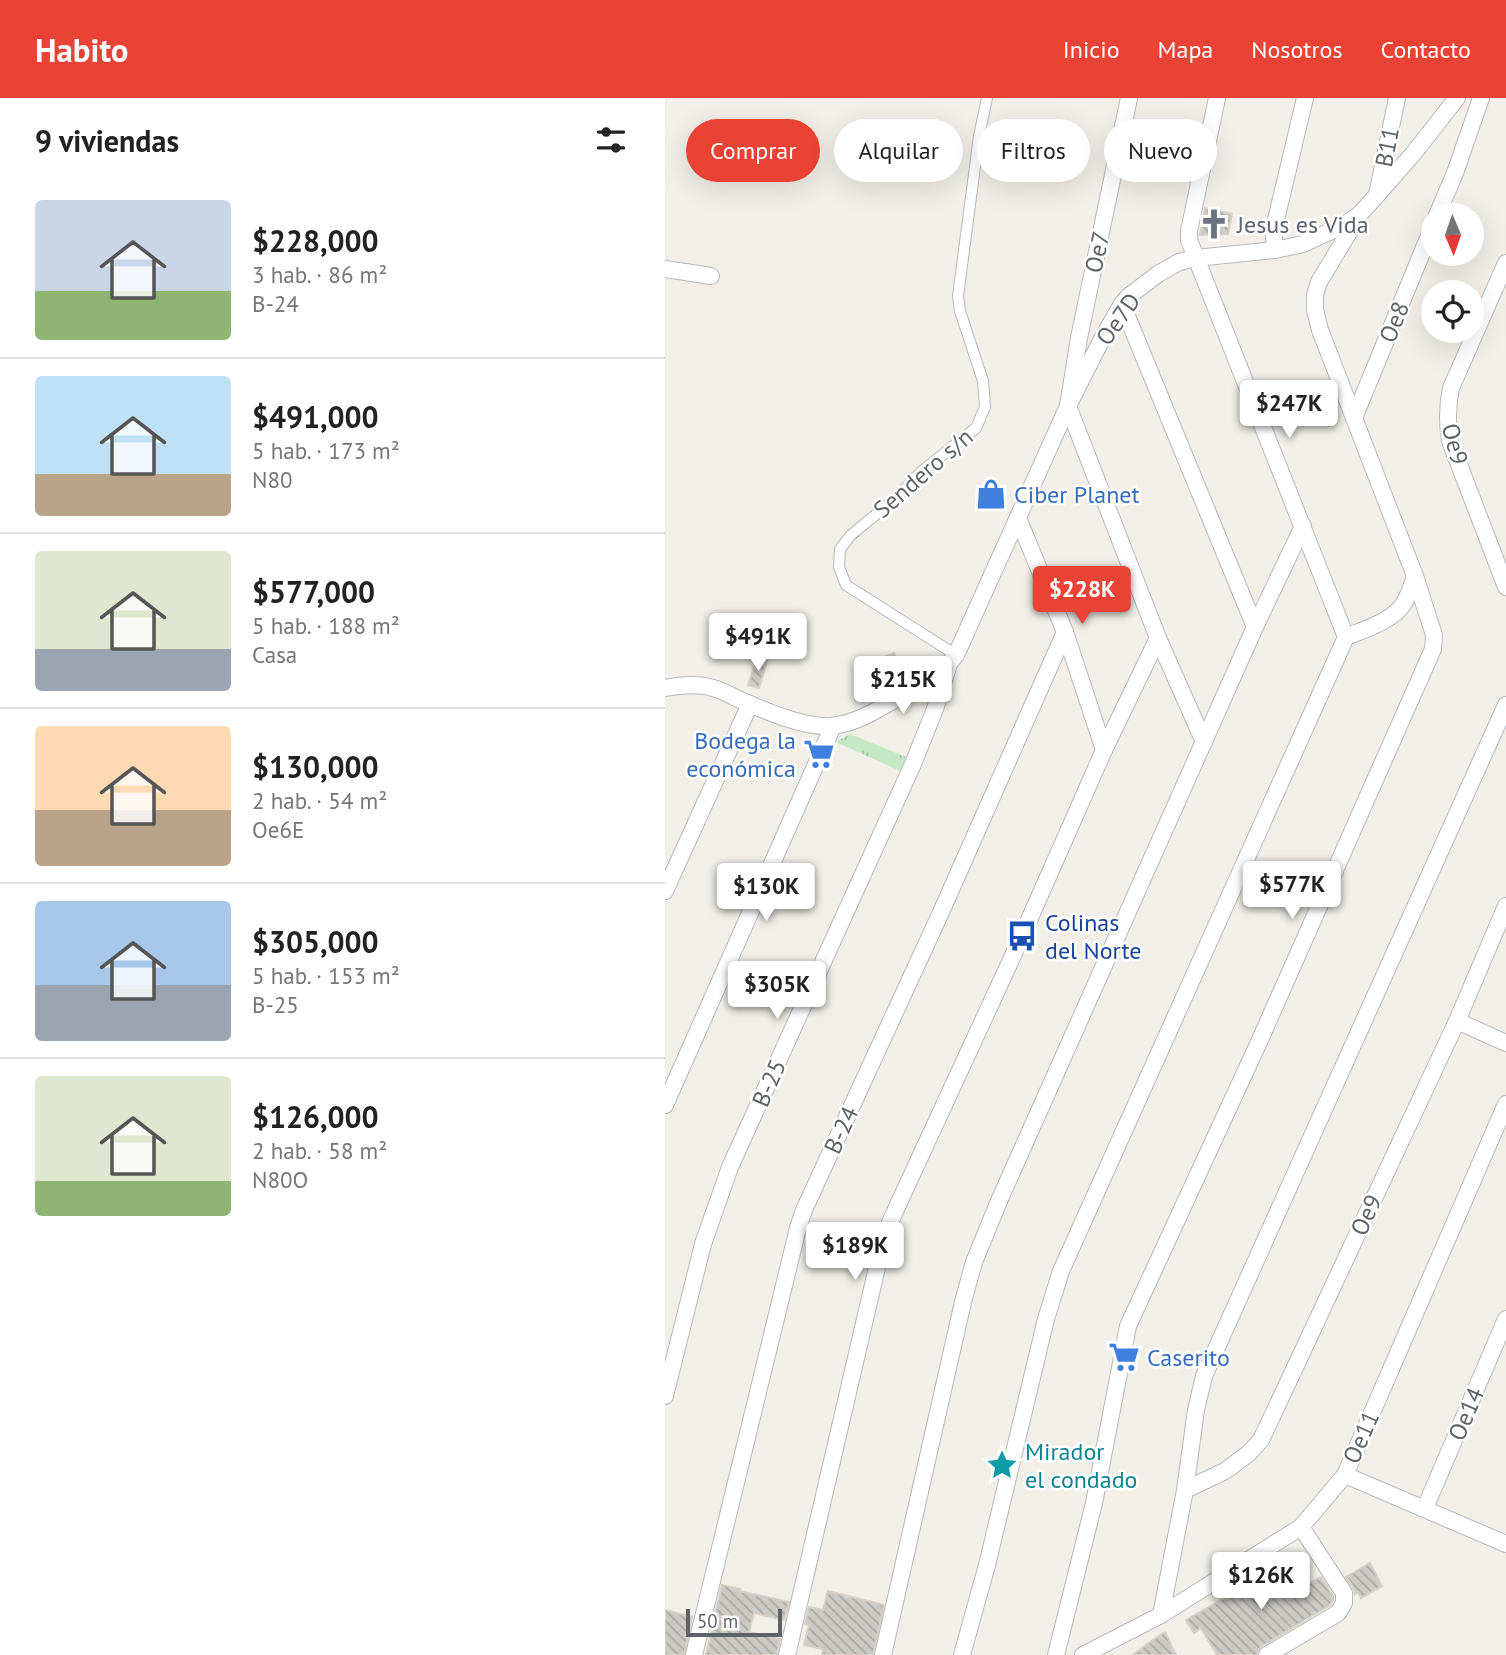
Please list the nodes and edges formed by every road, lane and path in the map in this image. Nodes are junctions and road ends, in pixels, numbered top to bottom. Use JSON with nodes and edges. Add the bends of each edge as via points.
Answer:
{"nodes":[{"id":1,"x":987,"y":98,"type":"edge"},
{"id":2,"x":1129,"y":98,"type":"edge"},
{"id":3,"x":1217,"y":98,"type":"edge"},
{"id":4,"x":1305,"y":98,"type":"edge"},
{"id":5,"x":1397,"y":98,"type":"edge"},
{"id":6,"x":1457,"y":98,"type":"edge"},
{"id":7,"x":1481,"y":98,"type":"edge"},
{"id":8,"x":1377,"y":195,"type":"junction"},
{"id":9,"x":1442,"y":203,"type":"edge"},
{"id":10,"x":1360,"y":214,"type":"junction"},
{"id":11,"x":1275,"y":250,"type":"junction"},
{"id":12,"x":1421,"y":255,"type":"edge"},
{"id":13,"x":1196,"y":258,"type":"junction"},
{"id":14,"x":1506,"y":263,"type":"edge"},
{"id":15,"x":665,"y":269,"type":"edge"},
{"id":16,"x":712,"y":276,"type":"dead end"},
{"id":17,"x":1122,"y":304,"type":"junction"},
{"id":18,"x":1067,"y":406,"type":"junction"},
{"id":19,"x":1354,"y":418,"type":"junction"},
{"id":20,"x":1018,"y":518,"type":"junction"},
{"id":21,"x":1303,"y":526,"type":"junction"},
{"id":22,"x":1415,"y":576,"type":"junction"},
{"id":23,"x":1506,"y":587,"type":"edge"},
{"id":24,"x":1255,"y":627,"type":"junction"},
{"id":25,"x":1065,"y":632,"type":"junction"},
{"id":26,"x":1346,"y":637,"type":"junction"},
{"id":27,"x":1158,"y":638,"type":"junction"},
{"id":28,"x":953,"y":659,"type":"junction"},
{"id":29,"x":665,"y":688,"type":"edge"},
{"id":30,"x":750,"y":704,"type":"junction"},
{"id":31,"x":1506,"y":705,"type":"edge"},
{"id":32,"x":833,"y":726,"type":"junction"},
{"id":33,"x":1204,"y":742,"type":"junction"},
{"id":34,"x":1104,"y":750,"type":"junction"},
{"id":35,"x":665,"y":891,"type":"edge"},
{"id":36,"x":1506,"y":906,"type":"edge"},
{"id":37,"x":1457,"y":1021,"type":"junction"},
{"id":38,"x":1506,"y":1043,"type":"edge"},
{"id":39,"x":1506,"y":1104,"type":"edge"},
{"id":40,"x":665,"y":1105,"type":"edge"},
{"id":41,"x":1506,"y":1319,"type":"edge"},
{"id":42,"x":665,"y":1396,"type":"edge"},
{"id":43,"x":1345,"y":1475,"type":"junction"},
{"id":44,"x":1185,"y":1490,"type":"junction"},
{"id":45,"x":1425,"y":1508,"type":"junction"},
{"id":46,"x":1301,"y":1527,"type":"junction"},
{"id":47,"x":1505,"y":1542,"type":"edge"},
{"id":48,"x":1161,"y":1615,"type":"junction"},
{"id":49,"x":694,"y":1655,"type":"edge"},
{"id":50,"x":787,"y":1655,"type":"edge"},
{"id":51,"x":883,"y":1655,"type":"edge"},
{"id":52,"x":962,"y":1655,"type":"edge"},
{"id":53,"x":1056,"y":1655,"type":"edge"},
{"id":54,"x":1083,"y":1655,"type":"edge"},
{"id":55,"x":1267,"y":1655,"type":"edge"}],
"edges":[{"from":1,"to":28,"type":"street","name":"Sendero s/n","via":[[958,296],[983,381],[985,407],[977,428],[851,535],[841,549],[839,567],[846,585]]},
{"from":2,"to":18,"type":"street","name":"Oe7"},
{"from":3,"to":13,"type":"street","via":[[1189,230]]},
{"from":4,"to":11,"type":"street","via":[[1275,224]]},
{"from":5,"to":8,"type":"street","name":"B11"},
{"from":6,"to":8,"type":"street","name":"Oe7D"},
{"from":7,"to":9,"type":"street"},
{"from":8,"to":10,"type":"street","name":"Oe7D"},
{"from":10,"to":11,"type":"street","name":"Oe7D","via":[[1314,240]]},
{"from":10,"to":19,"type":"street","via":[[1319,282],[1315,310]]},
{"from":11,"to":13,"type":"street","name":"Oe7D"},
{"from":12,"to":19,"type":"street","name":"Oe8"},
{"from":13,"to":17,"type":"street","name":"Oe7D","via":[[1158,274]]},
{"from":13,"to":21,"type":"street"},
{"from":14,"to":23,"type":"street","name":"Oe9","via":[[1447,406],[1450,442]]},
{"from":15,"to":16,"type":"street"},
{"from":17,"to":18,"type":"street","name":"Oe7D"},
{"from":17,"to":24,"type":"street"},
{"from":18,"to":20,"type":"street","name":"Oe7D"},
{"from":18,"to":27,"type":"street"},
{"from":19,"to":22,"type":"street"},
{"from":20,"to":25,"type":"street"},
{"from":20,"to":28,"type":"street","name":"Oe7D"},
{"from":21,"to":24,"type":"street"},
{"from":21,"to":26,"type":"street"},
{"from":22,"to":26,"type":"street","via":[[1399,610]]},
{"from":22,"to":53,"type":"street","via":[[1434,635],[1433,649],[1128,1326],[1094,1503]]},
{"from":24,"to":33,"type":"street"},
{"from":25,"to":34,"type":"street"},
{"from":25,"to":49,"type":"street","name":"B-24","via":[[804,1210]]},
{"from":26,"to":52,"type":"street","via":[[1061,1271]]},
{"from":27,"to":33,"type":"street"},
{"from":27,"to":34,"type":"street"},
{"from":28,"to":32,"type":"street","via":[[939,673],[874,712]]},
{"from":28,"to":42,"type":"street","name":"B-25","via":[[912,764],[730,1167],[703,1244]]},
{"from":29,"to":30,"type":"street","via":[[713,688]]},
{"from":30,"to":32,"type":"street","via":[[800,722]]},
{"from":30,"to":35,"type":"street"},
{"from":31,"to":44,"type":"street","via":[[1204,1376]]},
{"from":32,"to":40,"type":"street"},
{"from":33,"to":51,"type":"street","via":[[974,1262]]},
{"from":34,"to":50,"type":"street","via":[[885,1233]]},
{"from":36,"to":37,"type":"street","name":"Oe9"},
{"from":37,"to":38,"type":"street"},
{"from":37,"to":44,"type":"street","name":"Oe9","via":[[1261,1440],[1225,1471]]},
{"from":39,"to":43,"type":"street","name":"Oe11"},
{"from":41,"to":45,"type":"street","name":"Oe14"},
{"from":43,"to":45,"type":"street"},
{"from":43,"to":46,"type":"street","name":"Oe11"},
{"from":44,"to":48,"type":"street"},
{"from":45,"to":47,"type":"street"},
{"from":46,"to":48,"type":"street","name":"Oe11"},
{"from":46,"to":55,"type":"street","via":[[1344,1594],[1344,1603],[1338,1613]]},
{"from":48,"to":54,"type":"street","name":"Oe11"}]}
